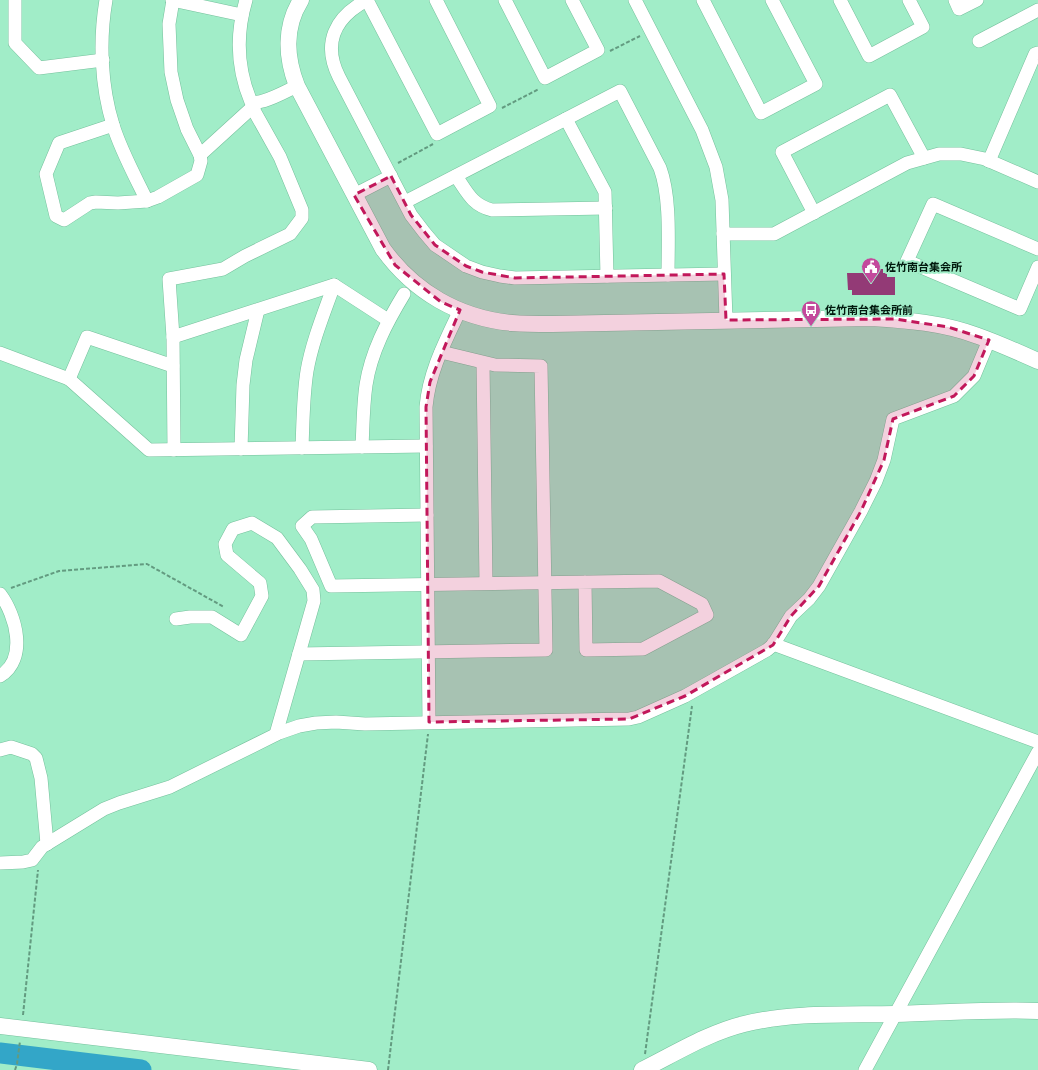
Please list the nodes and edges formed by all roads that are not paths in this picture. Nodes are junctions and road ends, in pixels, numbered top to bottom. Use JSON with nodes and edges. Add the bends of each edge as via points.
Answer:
{"nodes":[{"id":1,"x":15,"y":0,"type":"edge"},
{"id":2,"x":106,"y":0,"type":"edge"},
{"id":3,"x":173,"y":0,"type":"edge"},
{"id":4,"x":246,"y":0,"type":"edge"},
{"id":5,"x":300,"y":0,"type":"edge"},
{"id":6,"x":367,"y":0,"type":"edge"},
{"id":7,"x":436,"y":0,"type":"edge"},
{"id":8,"x":505,"y":0,"type":"edge"},
{"id":9,"x":572,"y":0,"type":"edge"},
{"id":10,"x":635,"y":0,"type":"edge"},
{"id":11,"x":703,"y":0,"type":"edge"},
{"id":12,"x":772,"y":0,"type":"edge"},
{"id":13,"x":840,"y":0,"type":"edge"},
{"id":14,"x":909,"y":0,"type":"edge"},
{"id":15,"x":955,"y":0,"type":"edge"},
{"id":16,"x":977,"y":0,"type":"edge"},
{"id":17,"x":1038,"y":10,"type":"edge"},
{"id":18,"x":242,"y":15,"type":"junction"},
{"id":19,"x":979,"y":41,"type":"dead end"},
{"id":20,"x":1038,"y":53,"type":"edge"},
{"id":21,"x":103,"y":60,"type":"junction"},
{"id":22,"x":298,"y":86,"type":"junction"},
{"id":23,"x":254,"y":105,"type":"junction"},
{"id":24,"x":566,"y":119,"type":"junction"},
{"id":25,"x":113,"y":125,"type":"junction"},
{"id":26,"x":200,"y":155,"type":"junction"},
{"id":27,"x":924,"y":158,"type":"junction"},
{"id":28,"x":989,"y":161,"type":"junction"},
{"id":29,"x":391,"y":171,"type":"junction"},
{"id":30,"x":456,"y":176,"type":"junction"},
{"id":31,"x":1038,"y":182,"type":"edge"},
{"id":32,"x":354,"y":195,"type":"junction"},
{"id":33,"x":147,"y":201,"type":"junction"},
{"id":34,"x":405,"y":202,"type":"junction"},
{"id":35,"x":606,"y":208,"type":"junction"},
{"id":36,"x":814,"y":212,"type":"junction"},
{"id":37,"x":723,"y":234,"type":"junction"},
{"id":38,"x":1038,"y":249,"type":"edge"},
{"id":39,"x":1038,"y":267,"type":"edge"},
{"id":40,"x":724,"y":274,"type":"junction"},
{"id":41,"x":668,"y":275,"type":"junction"},
{"id":42,"x":607,"y":276,"type":"junction"},
{"id":43,"x":334,"y":286,"type":"junction"},
{"id":44,"x":404,"y":294,"type":"dead end"},
{"id":45,"x":258,"y":310,"type":"junction"},
{"id":46,"x":460,"y":310,"type":"junction"},
{"id":47,"x":388,"y":320,"type":"junction"},
{"id":48,"x":726,"y":320,"type":"junction"},
{"id":49,"x":173,"y":337,"type":"junction"},
{"id":50,"x":989,"y":340,"type":"junction"},
{"id":51,"x":440,"y":352,"type":"junction"},
{"id":52,"x":0,"y":353,"type":"edge"},
{"id":53,"x":1038,"y":360,"type":"edge"},
{"id":54,"x":483,"y":363,"type":"junction"},
{"id":55,"x":173,"y":366,"type":"junction"},
{"id":56,"x":69,"y":378,"type":"junction"},
{"id":57,"x":426,"y":446,"type":"junction"},
{"id":58,"x":362,"y":447,"type":"junction"},
{"id":59,"x":302,"y":448,"type":"junction"},
{"id":60,"x":241,"y":449,"type":"junction"},
{"id":61,"x":174,"y":450,"type":"junction"},
{"id":62,"x":427,"y":516,"type":"junction"},
{"id":63,"x":544,"y":582,"type":"junction"},
{"id":64,"x":585,"y":582,"type":"junction"},
{"id":65,"x":486,"y":583,"type":"junction"},
{"id":66,"x":427,"y":584,"type":"junction"},
{"id":67,"x":4,"y":592,"type":"edge"},
{"id":68,"x":176,"y":619,"type":"dead end"},
{"id":69,"x":773,"y":644,"type":"junction"},
{"id":70,"x":428,"y":652,"type":"junction"},
{"id":71,"x":299,"y":654,"type":"junction"},
{"id":72,"x":0,"y":676,"type":"edge"},
{"id":73,"x":429,"y":722,"type":"junction"},
{"id":74,"x":276,"y":734,"type":"junction"},
{"id":75,"x":1038,"y":742,"type":"edge"},
{"id":76,"x":0,"y":750,"type":"edge"},
{"id":77,"x":1038,"y":752,"type":"edge"},
{"id":78,"x":47,"y":844,"type":"junction"},
{"id":79,"x":0,"y":863,"type":"edge"},
{"id":80,"x":1038,"y":1010,"type":"edge"},
{"id":81,"x":895,"y":1014,"type":"junction"},
{"id":82,"x":0,"y":1026,"type":"edge"},
{"id":83,"x":369,"y":1070,"type":"edge"},
{"id":84,"x":643,"y":1070,"type":"edge"},
{"id":85,"x":865,"y":1070,"type":"edge"}],
"edges":[{"from":1,"to":21,"type":"street","via":[[15,43],[39,68]]},
{"from":2,"to":21,"type":"street","via":[[102,33]]},
{"from":3,"to":18,"type":"street"},
{"from":3,"to":26,"type":"street","via":[[169,24],[171,72],[187,129]]},
{"from":4,"to":18,"type":"street"},
{"from":5,"to":22,"type":"street","via":[[292,17],[288,47],[292,72]]},
{"from":6,"to":7,"type":"street","via":[[437,134],[490,106]]},
{"from":6,"to":29,"type":"street","via":[[348,12],[338,24],[332,40],[332,56],[336,70]]},
{"from":8,"to":9,"type":"street","via":[[546,78],[598,50]]},
{"from":10,"to":37,"type":"street","via":[[710,149],[720,183]]},
{"from":11,"to":12,"type":"street","via":[[761,112],[816,84]]},
{"from":13,"to":14,"type":"street","via":[[869,56],[923,27]]},
{"from":15,"to":16,"type":"street","via":[[959,9]]},
{"from":17,"to":19,"type":"street"},
{"from":18,"to":23,"type":"street","via":[[239,55],[241,76]]},
{"from":20,"to":28,"type":"street","via":[[1035,54]]},
{"from":21,"to":25,"type":"street","via":[[105,88]]},
{"from":22,"to":23,"type":"street"},
{"from":22,"to":32,"type":"street"},
{"from":23,"to":26,"type":"street"},
{"from":23,"to":49,"type":"street","via":[[280,157],[302,210],[302,218],[290,234],[223,269],[169,280]]},
{"from":24,"to":30,"type":"street"},
{"from":24,"to":35,"type":"street","via":[[605,192]]},
{"from":24,"to":41,"type":"street","via":[[620,91],[664,178],[667,197]]},
{"from":25,"to":33,"type":"street"},
{"from":25,"to":33,"type":"street","via":[[59,143],[46,174],[56,216],[64,220],[90,203],[96,202]]},
{"from":26,"to":33,"type":"street","via":[[197,175]]},
{"from":27,"to":28,"type":"street","via":[[950,154],[974,156]]},
{"from":27,"to":36,"type":"street","via":[[907,163]]},
{"from":27,"to":36,"type":"street","via":[[890,95],[782,152]]},
{"from":28,"to":31,"type":"street"},
{"from":29,"to":32,"type":"street"},
{"from":29,"to":34,"type":"street"},
{"from":30,"to":34,"type":"street"},
{"from":30,"to":35,"type":"street","via":[[472,200],[492,210]]},
{"from":32,"to":46,"type":"street","via":[[383,249],[395,265],[422,289],[441,302]]},
{"from":34,"to":42,"type":"street","via":[[415,221],[435,245],[466,266],[482,272],[514,278]]},
{"from":35,"to":42,"type":"street"},
{"from":36,"to":37,"type":"street","via":[[774,234]]},
{"from":37,"to":40,"type":"street"},
{"from":38,"to":39,"type":"street","via":[[933,204],[907,262],[1020,309]]},
{"from":40,"to":41,"type":"street"},
{"from":40,"to":48,"type":"street"},
{"from":41,"to":42,"type":"street"},
{"from":43,"to":45,"type":"street"},
{"from":43,"to":47,"type":"street"},
{"from":43,"to":59,"type":"street","via":[[307,370]]},
{"from":44,"to":47,"type":"street"},
{"from":45,"to":49,"type":"street"},
{"from":45,"to":60,"type":"street","via":[[246,360]]},
{"from":46,"to":48,"type":"street","via":[[487,319],[512,323]]},
{"from":46,"to":51,"type":"street"},
{"from":47,"to":58,"type":"street","via":[[366,384]]},
{"from":48,"to":50,"type":"street","via":[[895,319],[948,327]]},
{"from":49,"to":55,"type":"street"},
{"from":50,"to":53,"type":"street"},
{"from":50,"to":69,"type":"street","via":[[974,376],[954,396],[893,419],[884,460],[861,511],[819,586],[809,600],[791,616]]},
{"from":51,"to":54,"type":"street"},
{"from":51,"to":57,"type":"street","via":[[427,393]]},
{"from":52,"to":56,"type":"street"},
{"from":54,"to":63,"type":"street","via":[[541,366]]},
{"from":54,"to":65,"type":"street"},
{"from":55,"to":56,"type":"street","via":[[88,336]]},
{"from":55,"to":61,"type":"street"},
{"from":56,"to":61,"type":"street","via":[[148,450]]},
{"from":57,"to":58,"type":"street"},
{"from":57,"to":62,"type":"street"},
{"from":58,"to":59,"type":"street"},
{"from":59,"to":60,"type":"street"},
{"from":60,"to":61,"type":"street"},
{"from":62,"to":66,"type":"street"},
{"from":62,"to":66,"type":"street","via":[[312,517],[302,526],[311,539],[331,586]]},
{"from":63,"to":64,"type":"street"},
{"from":63,"to":65,"type":"street"},
{"from":63,"to":70,"type":"street","via":[[546,650]]},
{"from":64,"to":64,"type":"street","via":[[659,581],[702,604],[707,614],[643,649],[586,650]]},
{"from":65,"to":66,"type":"street"},
{"from":66,"to":70,"type":"street"},
{"from":67,"to":72,"type":"street","via":[[12,615],[17,646],[8,670]]},
{"from":68,"to":71,"type":"street","via":[[212,617],[241,635],[262,596],[260,583],[227,555],[225,544],[233,529],[252,523],[277,538],[313,590],[314,601]]},
{"from":69,"to":73,"type":"street","via":[[767,650],[685,696],[638,717]]},
{"from":69,"to":75,"type":"street"},
{"from":70,"to":71,"type":"street"},
{"from":70,"to":73,"type":"street"},
{"from":71,"to":74,"type":"street"},
{"from":73,"to":74,"type":"street","via":[[316,723]]},
{"from":74,"to":78,"type":"street","via":[[170,787],[104,809]]},
{"from":76,"to":78,"type":"street","via":[[11,747],[32,754],[36,758],[41,778]]},
{"from":77,"to":81,"type":"street"},
{"from":78,"to":79,"type":"street","via":[[32,860]]},
{"from":80,"to":81,"type":"street"},
{"from":81,"to":84,"type":"street","via":[[797,1016],[744,1024],[717,1032]]},
{"from":81,"to":85,"type":"street"},
{"from":82,"to":83,"type":"street"}]}
